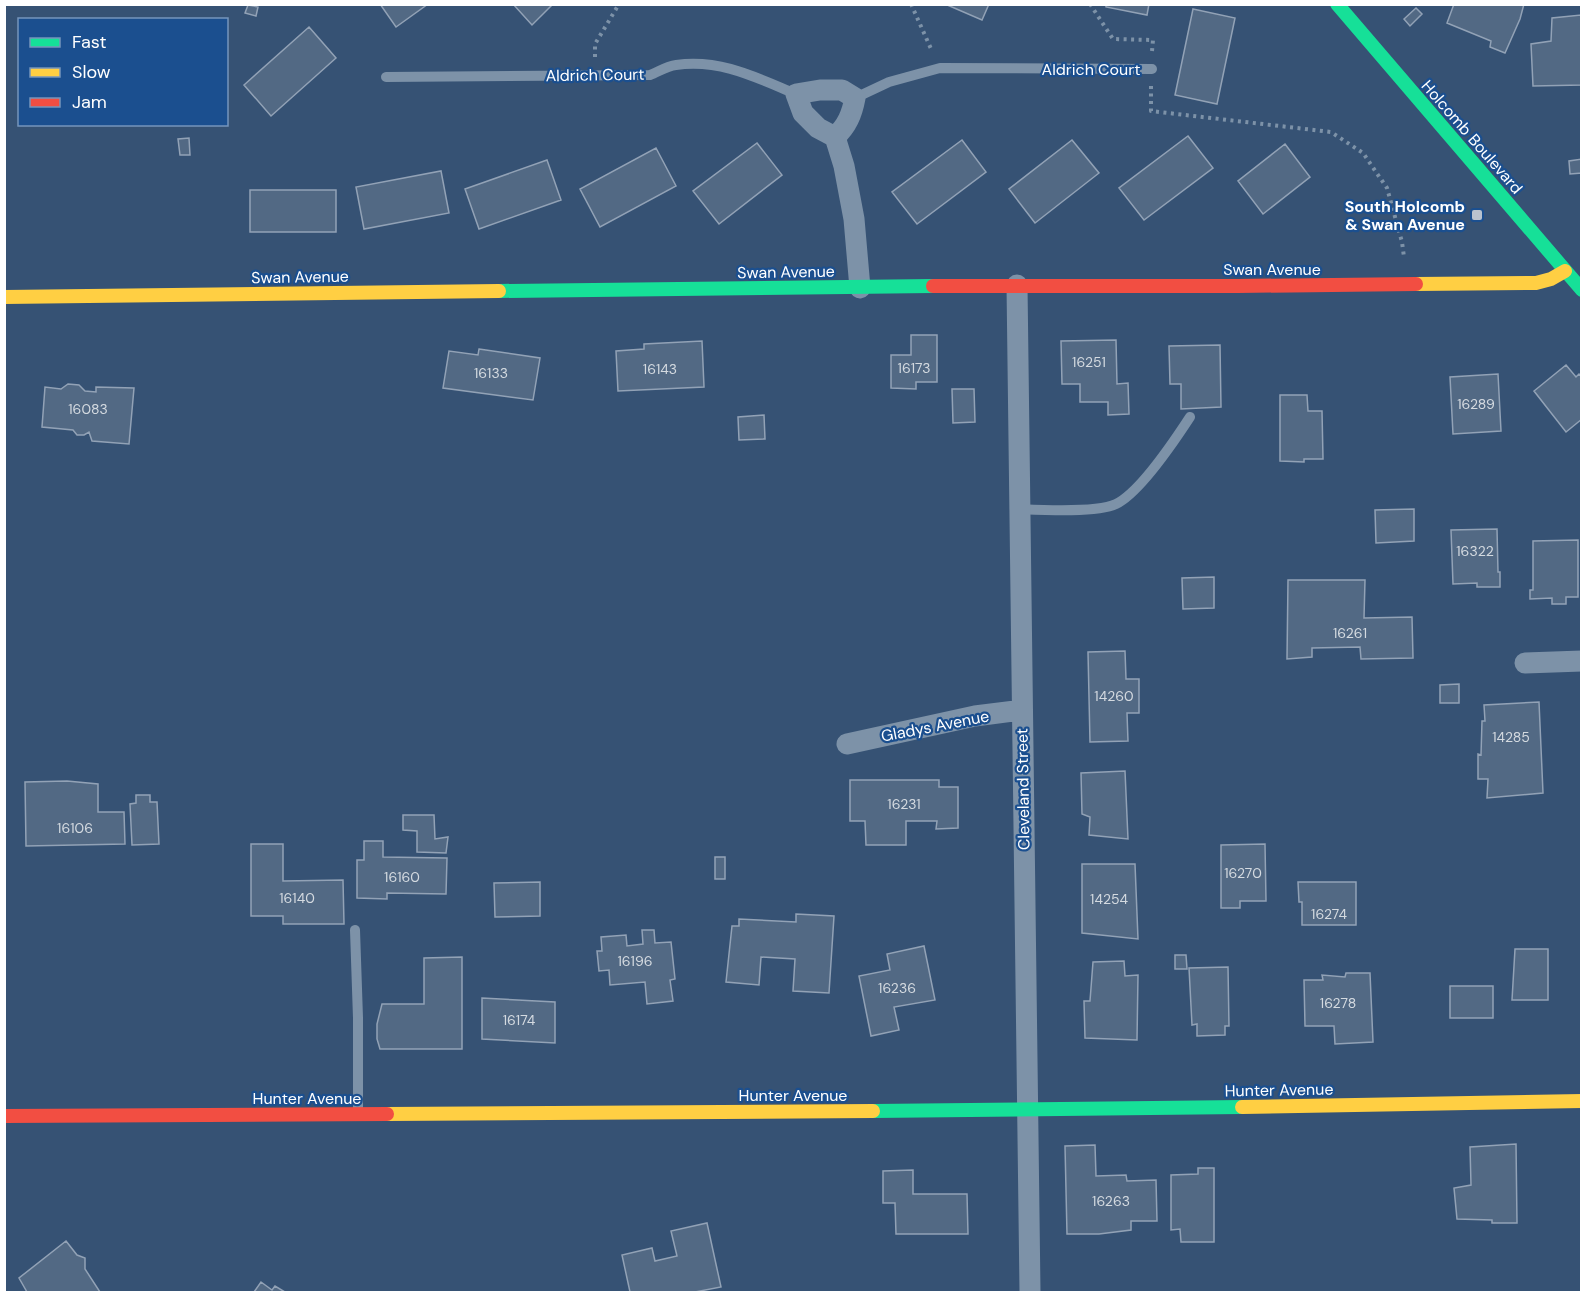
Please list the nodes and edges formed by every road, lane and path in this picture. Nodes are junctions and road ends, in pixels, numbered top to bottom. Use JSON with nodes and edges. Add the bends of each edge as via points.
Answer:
{"nodes":[{"id":1,"x":619,"y":4,"type":"edge"},
{"id":2,"x":910,"y":4,"type":"edge"},
{"id":3,"x":1090,"y":4,"type":"edge"},
{"id":4,"x":1337,"y":4,"type":"edge"},
{"id":5,"x":940,"y":68,"type":"junction"},
{"id":6,"x":1152,"y":69,"type":"junction"},
{"id":7,"x":595,"y":75,"type":"junction"},
{"id":8,"x":386,"y":77,"type":"dead end"},
{"id":9,"x":796,"y":94,"type":"junction"},
{"id":10,"x":855,"y":98,"type":"junction"},
{"id":11,"x":835,"y":137,"type":"junction"},
{"id":12,"x":1565,"y":271,"type":"junction"},
{"id":13,"x":1017,"y":285,"type":"junction"},
{"id":14,"x":1407,"y":285,"type":"junction"},
{"id":15,"x":860,"y":288,"type":"junction"},
{"id":16,"x":1581,"y":290,"type":"edge"},
{"id":17,"x":4,"y":297,"type":"edge"},
{"id":18,"x":1190,"y":417,"type":"dead end"},
{"id":19,"x":1020,"y":509,"type":"junction"},
{"id":20,"x":1581,"y":662,"type":"edge"},
{"id":21,"x":1525,"y":663,"type":"dead end"},
{"id":22,"x":1022,"y":710,"type":"junction"},
{"id":23,"x":848,"y":744,"type":"dead end"},
{"id":24,"x":355,"y":930,"type":"dead end"},
{"id":25,"x":1581,"y":1101,"type":"edge"},
{"id":26,"x":1028,"y":1110,"type":"junction"},
{"id":27,"x":358,"y":1114,"type":"junction"},
{"id":28,"x":4,"y":1116,"type":"edge"},
{"id":29,"x":1030,"y":1293,"type":"edge"}],
"edges":[{"from":1,"to":7,"type":"path","via":[[595,44]]},
{"from":2,"to":5,"type":"path"},
{"from":3,"to":6,"type":"path","via":[[1113,39],[1153,40]]},
{"from":4,"to":12,"type":"street","name":"Holcomb Boulevard"},
{"from":5,"to":6,"type":"lane","name":"Aldrich Court"},
{"from":5,"to":10,"type":"lane","name":"Aldrich Court","via":[[889,82]]},
{"from":6,"to":14,"type":"path","via":[[1151,111],[1331,132],[1363,153],[1387,188],[1402,242]]},
{"from":7,"to":8,"type":"lane","name":"Aldrich Court"},
{"from":7,"to":9,"type":"lane","name":"Aldrich Court","via":[[650,75],[674,65],[708,64],[738,70]]},
{"from":9,"to":10,"type":"street","via":[[842,90]]},
{"from":9,"to":11,"type":"street","via":[[803,113]]},
{"from":10,"to":11,"type":"street","via":[[852,114]]},
{"from":11,"to":15,"type":"street","via":[[854,219]]},
{"from":12,"to":14,"type":"street","name":"Swan Avenue","via":[[1536,283]]},
{"from":12,"to":16,"type":"street","name":"Holcomb Boulevard"},
{"from":13,"to":14,"type":"street","name":"Swan Avenue"},
{"from":13,"to":15,"type":"street","name":"Swan Avenue"},
{"from":13,"to":19,"type":"street","name":"Cleveland Street"},
{"from":15,"to":17,"type":"street","name":"Swan Avenue"},
{"from":18,"to":19,"type":"lane","via":[[1130,494],[1117,504],[1104,508]]},
{"from":19,"to":22,"type":"street","name":"Cleveland Street"},
{"from":20,"to":21,"type":"street"},
{"from":22,"to":23,"type":"street","name":"Gladys Avenue","via":[[975,716]]},
{"from":22,"to":26,"type":"street","name":"Cleveland Street"},
{"from":24,"to":27,"type":"lane"},
{"from":25,"to":26,"type":"street","name":"Hunter Avenue"},
{"from":26,"to":27,"type":"street","name":"Hunter Avenue"},
{"from":26,"to":29,"type":"street","name":"Cleveland Street"},
{"from":27,"to":28,"type":"street","name":"Hunter Avenue"}]}
